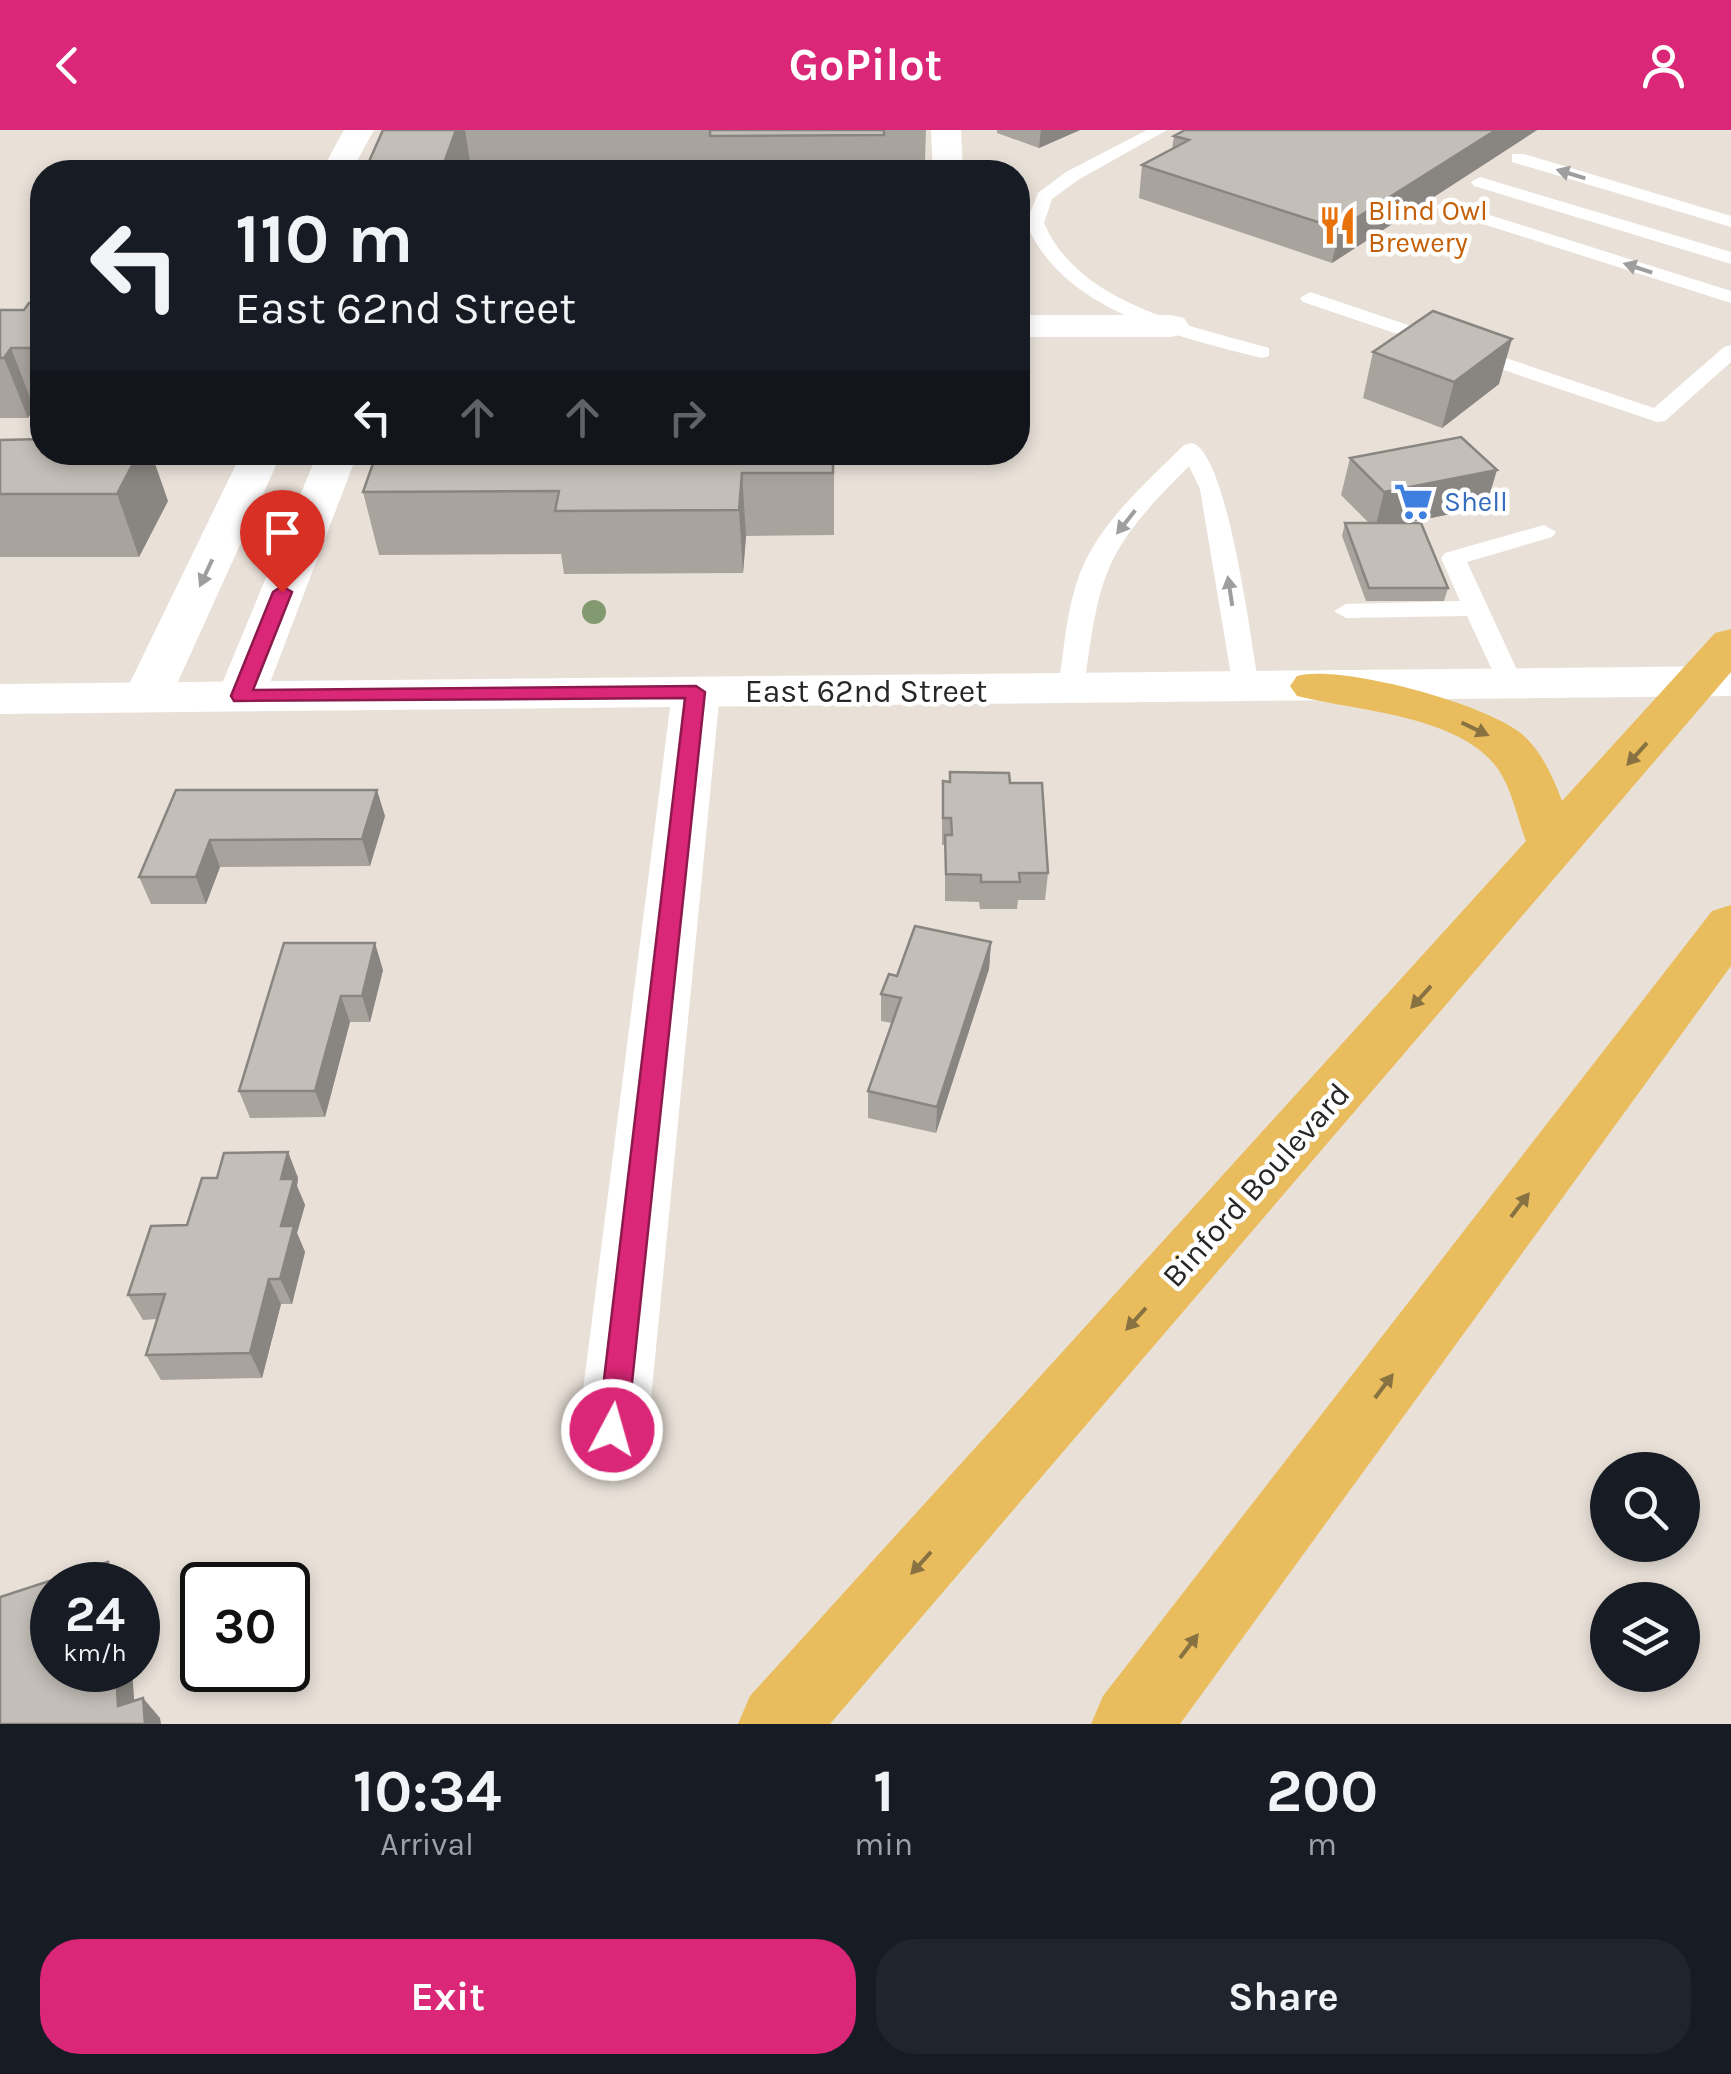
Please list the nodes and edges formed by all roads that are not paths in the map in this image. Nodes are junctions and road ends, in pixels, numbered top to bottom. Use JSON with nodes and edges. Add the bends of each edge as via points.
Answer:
{"nodes":[{"id":1,"x":359,"y":130,"type":"edge"},
{"id":2,"x":946,"y":130,"type":"edge"},
{"id":3,"x":1159,"y":130,"type":"edge"},
{"id":4,"x":1518,"y":158,"type":"dead end"},
{"id":5,"x":343,"y":160,"type":"edge"},
{"id":6,"x":947,"y":160,"type":"edge"},
{"id":7,"x":1480,"y":182,"type":"edge"},
{"id":8,"x":1445,"y":206,"type":"dead end"},
{"id":9,"x":1731,"y":222,"type":"edge"},
{"id":10,"x":1731,"y":258,"type":"edge"},
{"id":11,"x":1731,"y":297,"type":"edge"},
{"id":12,"x":1310,"y":298,"type":"dead end"},
{"id":13,"x":1030,"y":326,"type":"edge"},
{"id":14,"x":1171,"y":326,"type":"junction"},
{"id":15,"x":1262,"y":352,"type":"dead end"},
{"id":16,"x":1731,"y":352,"type":"edge"},
{"id":17,"x":256,"y":465,"type":"edge"},
{"id":18,"x":333,"y":465,"type":"edge"},
{"id":19,"x":1544,"y":532,"type":"dead end"},
{"id":20,"x":1476,"y":608,"type":"junction"},
{"id":21,"x":1346,"y":611,"type":"dead end"},
{"id":22,"x":1721,"y":669,"type":"edge"},
{"id":23,"x":1510,"y":683,"type":"junction"},
{"id":24,"x":1314,"y":686,"type":"junction"},
{"id":25,"x":1246,"y":688,"type":"junction"},
{"id":26,"x":1070,"y":690,"type":"junction"},
{"id":27,"x":696,"y":692,"type":"junction"},
{"id":28,"x":241,"y":696,"type":"junction"},
{"id":29,"x":148,"y":697,"type":"junction"},
{"id":30,"x":0,"y":699,"type":"edge"},
{"id":31,"x":1554,"y":848,"type":"junction"},
{"id":32,"x":1731,"y":925,"type":"edge"},
{"id":33,"x":612,"y":1430,"type":"dead end"},
{"id":34,"x":778,"y":1724,"type":"edge"},
{"id":35,"x":1130,"y":1724,"type":"edge"}],
"edges":[{"from":1,"to":5,"type":"street"},
{"from":2,"to":6,"type":"street"},
{"from":3,"to":14,"type":"lane","via":[[1044,197],[1035,223],[1049,255],[1094,290]]},
{"from":9,"to":4,"type":"lane","one_way":true},
{"from":7,"to":10,"type":"lane"},
{"from":11,"to":8,"type":"lane","one_way":true},
{"from":12,"to":16,"type":"lane","via":[[1657,416]]},
{"from":13,"to":14,"type":"street"},
{"from":14,"to":15,"type":"lane"},
{"from":17,"to":29,"type":"street","one_way":true},
{"from":18,"to":28,"type":"street"},
{"from":19,"to":20,"type":"lane","via":[[1453,558]]},
{"from":20,"to":21,"type":"lane"},
{"from":20,"to":23,"type":"lane"},
{"from":22,"to":23,"type":"street","name":"East 62nd Street"},
{"from":22,"to":31,"type":"main road","name":"Binford Boulevard","one_way":true},
{"from":23,"to":24,"type":"street","name":"East 62nd Street"},
{"from":24,"to":25,"type":"street","name":"East 62nd Street"},
{"from":24,"to":31,"type":"main road","one_way":true,"via":[[1409,703],[1496,740],[1518,760]]},
{"from":25,"to":26,"type":"street","name":"East 62nd Street"},
{"from":25,"to":26,"type":"lane","one_way":true,"via":[[1210,489],[1192,450],[1100,555]]},
{"from":26,"to":27,"type":"street","name":"East 62nd Street"},
{"from":27,"to":28,"type":"street","name":"East 62nd Street"},
{"from":27,"to":33,"type":"street"},
{"from":28,"to":29,"type":"street","name":"East 62nd Street"},
{"from":29,"to":30,"type":"street","name":"East 62nd Street"},
{"from":31,"to":34,"type":"main road","name":"Binford Boulevard","one_way":true},
{"from":35,"to":32,"type":"main road","one_way":true}]}
